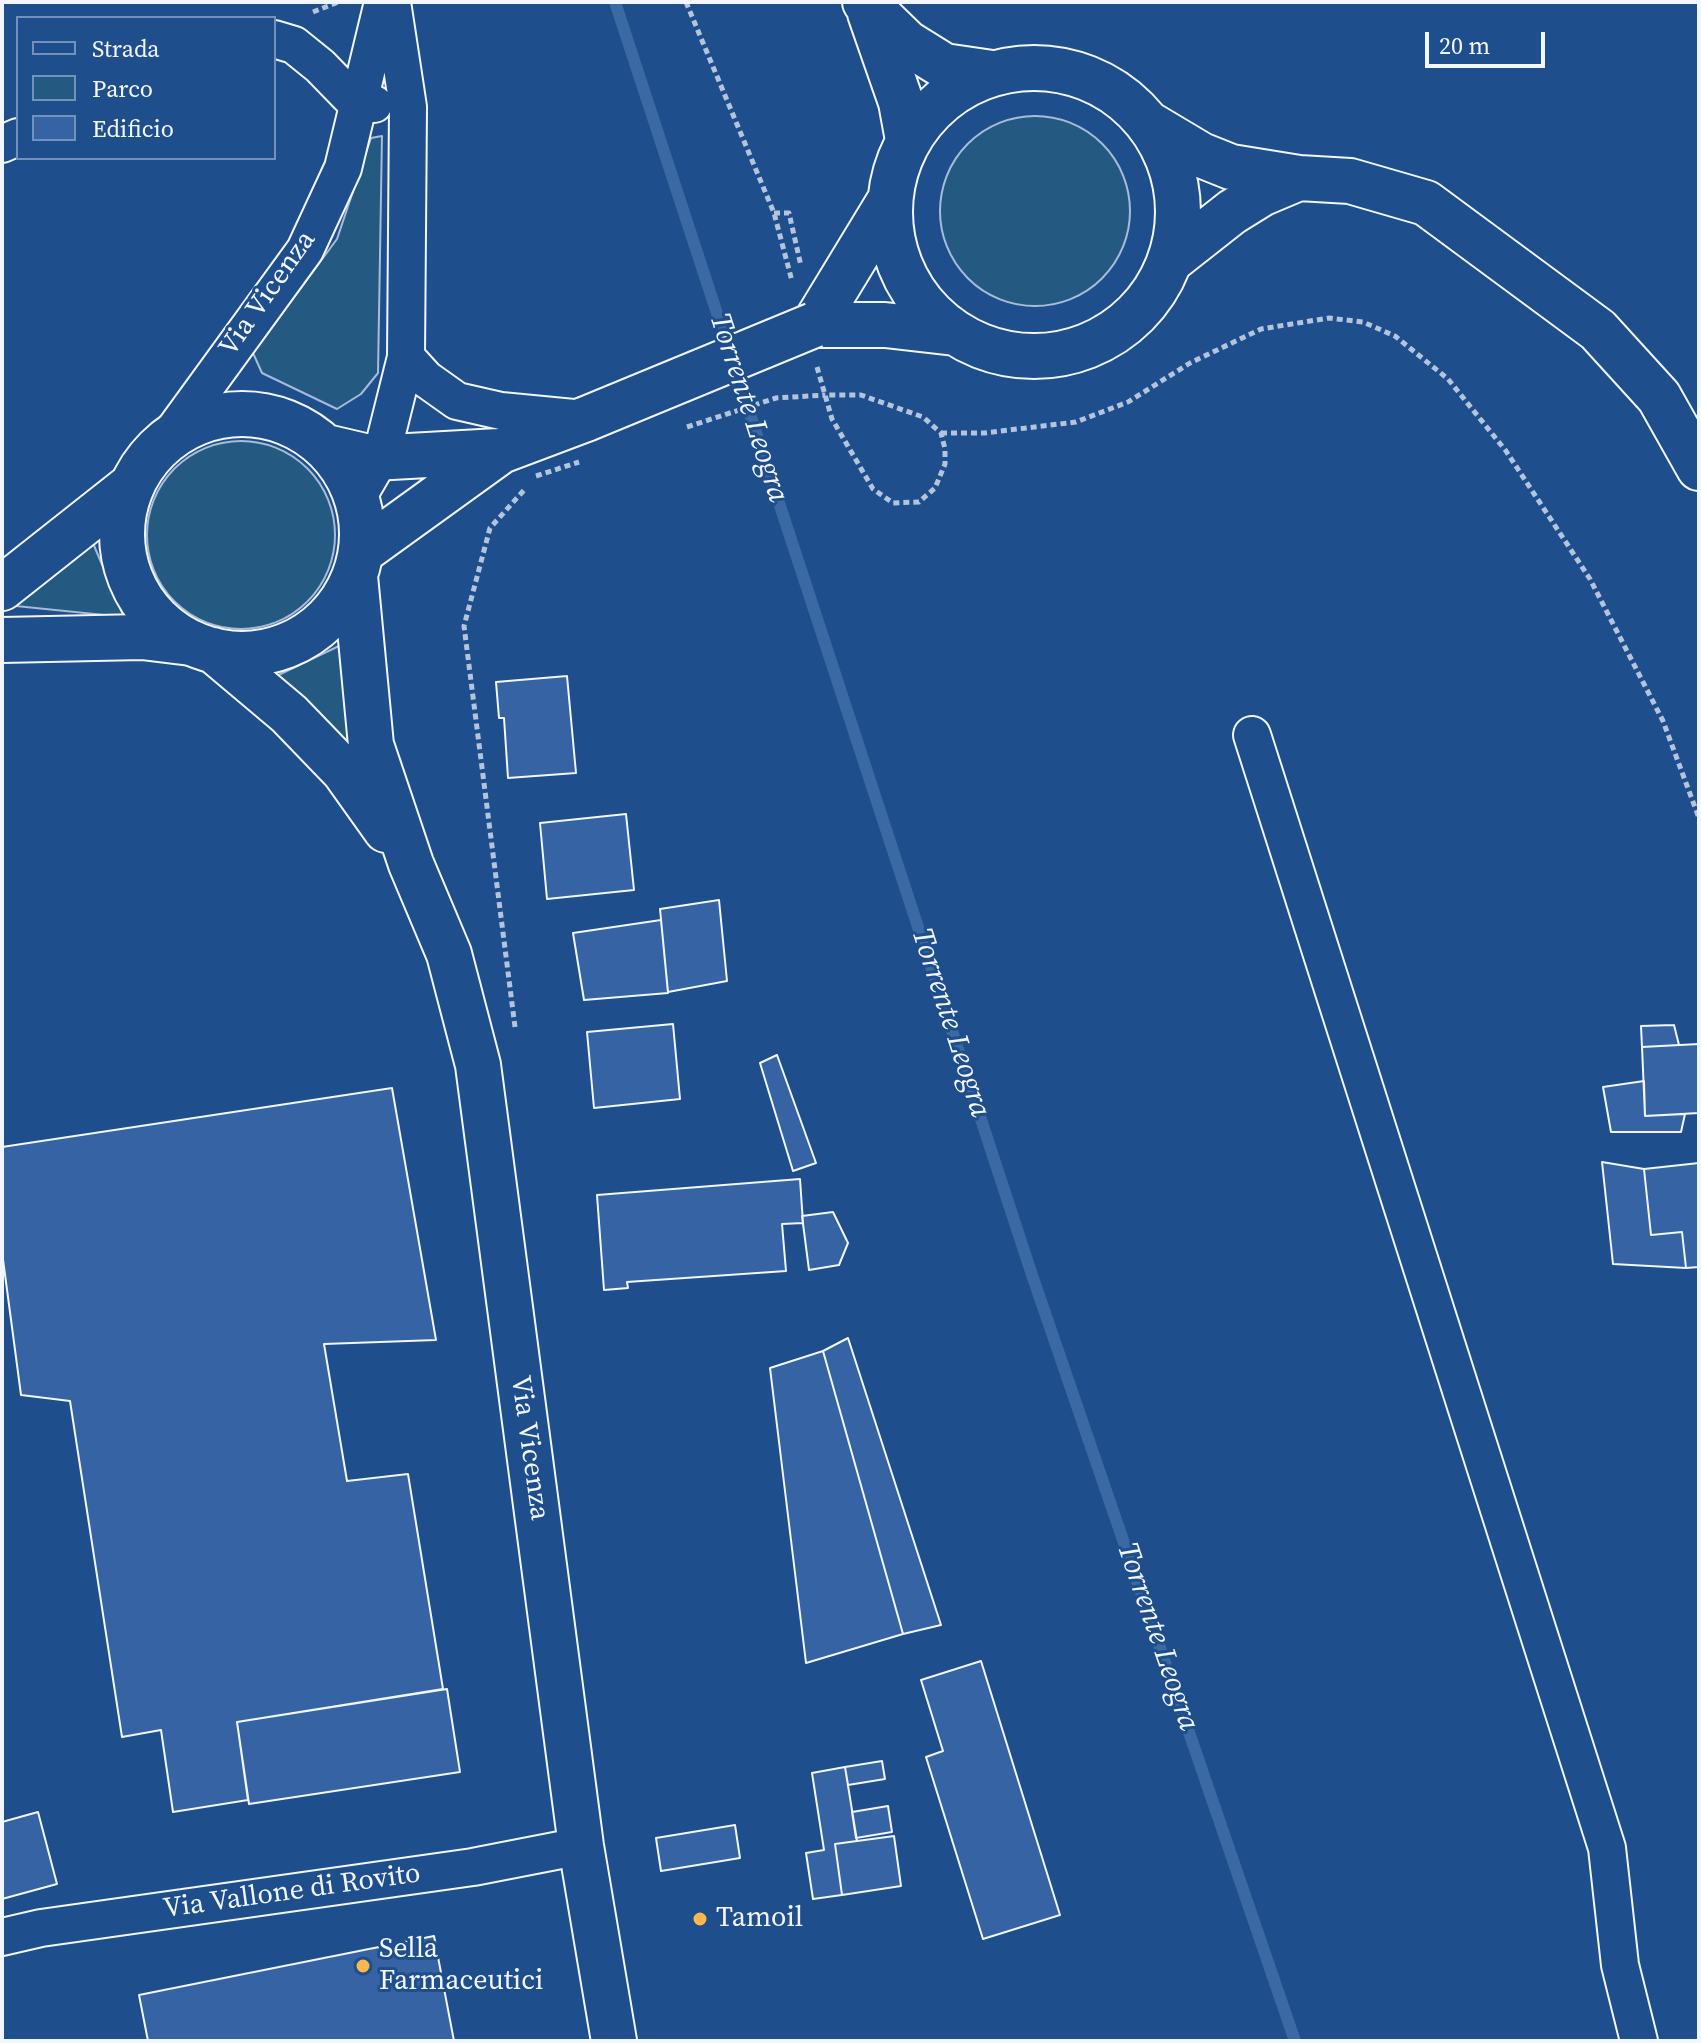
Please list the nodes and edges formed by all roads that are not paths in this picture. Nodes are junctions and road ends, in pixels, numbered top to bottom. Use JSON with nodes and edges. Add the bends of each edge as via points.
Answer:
{"nodes":[{"id":1,"x":383,"y":2,"type":"edge"},
{"id":2,"x":392,"y":2,"type":"edge"},
{"id":3,"x":867,"y":4,"type":"edge"},
{"id":4,"x":276,"y":40,"type":"edge"},
{"id":5,"x":992,"y":73,"type":"junction"},
{"id":6,"x":356,"y":103,"type":"junction"},
{"id":7,"x":408,"y":107,"type":"junction"},
{"id":8,"x":1149,"y":124,"type":"junction"},
{"id":9,"x":908,"y":140,"type":"junction"},
{"id":10,"x":1299,"y":178,"type":"junction"},
{"id":11,"x":890,"y":200,"type":"junction"},
{"id":12,"x":1171,"y":260,"type":"junction"},
{"id":13,"x":955,"y":333,"type":"junction"},
{"id":14,"x":814,"y":342,"type":"junction"},
{"id":15,"x":406,"y":357,"type":"junction"},
{"id":16,"x":169,"y":437,"type":"junction"},
{"id":17,"x":516,"y":445,"type":"junction"},
{"id":18,"x":326,"y":447,"type":"junction"},
{"id":19,"x":381,"y":457,"type":"junction"},
{"id":20,"x":1699,"y":468,"type":"edge"},
{"id":21,"x":131,"y":486,"type":"junction"},
{"id":22,"x":357,"y":498,"type":"junction"},
{"id":23,"x":358,"y":564,"type":"junction"},
{"id":24,"x":2,"y":588,"type":"edge"},
{"id":25,"x":2,"y":640,"type":"edge"},
{"id":26,"x":202,"y":647,"type":"junction"},
{"id":27,"x":1252,"y":735,"type":"dead end"},
{"id":28,"x":411,"y":864,"type":"junction"},
{"id":29,"x":581,"y":1846,"type":"junction"},
{"id":30,"x":2,"y":1937,"type":"edge"},
{"id":31,"x":614,"y":2041,"type":"edge"},
{"id":32,"x":1639,"y":2041,"type":"edge"}],
"edges":[{"from":1,"to":6,"type":"street","name":"Via Vicenza"},
{"from":2,"to":7,"type":"street"},
{"from":3,"to":5,"type":"main road","via":[[907,43],[944,66]]},
{"from":3,"to":9,"type":"main road","via":[[901,102]]},
{"from":4,"to":6,"type":"street","via":[[294,45]]},
{"from":5,"to":8,"type":"main road","via":[[1035,67],[1078,74],[1117,94]]},
{"from":5,"to":9,"type":"main road","via":[[952,92]]},
{"from":6,"to":7,"type":"street"},
{"from":6,"to":16,"type":"street","name":"Via Vicenza","via":[[343,168],[305,250]]},
{"from":7,"to":15,"type":"street"},
{"from":8,"to":10,"type":"main road","via":[[1231,167]]},
{"from":8,"to":12,"type":"main road","via":[[1164,149],[1179,204]]},
{"from":9,"to":11,"type":"main road"},
{"from":10,"to":12,"type":"main road","via":[[1232,212]]},
{"from":10,"to":20,"type":"main road","via":[[1350,181],[1426,203],[1598,330],[1659,397]]},
{"from":11,"to":13,"type":"main road","via":[[890,231],[898,261],[931,314]]},
{"from":11,"to":14,"type":"main road"},
{"from":12,"to":13,"type":"main road","via":[[1154,293],[1129,321],[1098,342],[1063,354],[1026,357],[989,349]]},
{"from":13,"to":14,"type":"main road","name":"Via Vicenza","via":[[885,325]]},
{"from":14,"to":17,"type":"main road","name":"Via Vicenza","bridge":true},
{"from":15,"to":17,"type":"street","via":[[426,379]]},
{"from":15,"to":19,"type":"street"},
{"from":16,"to":18,"type":"main road","name":"Via Vicenza","via":[[199,421],[232,413],[299,427]]},
{"from":16,"to":21,"type":"main road","name":"Via Vicenza"},
{"from":17,"to":19,"type":"main road","name":"Via Vicenza","via":[[423,458]]},
{"from":17,"to":23,"type":"main road","name":"Via Vicenza"},
{"from":18,"to":19,"type":"main road","name":"Via Vicenza"},
{"from":18,"to":22,"type":"main road","name":"Via Vicenza"},
{"from":19,"to":22,"type":"street"},
{"from":21,"to":24,"type":"main road"},
{"from":21,"to":26,"type":"main road","name":"Via Vicenza","via":[[122,522],[124,559],[137,593],[161,622]]},
{"from":22,"to":23,"type":"main road","name":"Via Vicenza"},
{"from":23,"to":26,"type":"main road","name":"Via Vicenza","via":[[338,607],[313,631],[282,647],[248,654]]},
{"from":23,"to":28,"type":"main road","name":"Via Vicenza","via":[[371,745]]},
{"from":25,"to":26,"type":"main road","via":[[142,637]]},
{"from":26,"to":28,"type":"main road","name":"Via Vicenza","via":[[289,714],[344,771]]},
{"from":27,"to":32,"type":"street","via":[[1607,1848],[1620,1965]]},
{"from":28,"to":29,"type":"main road","name":"Via Vicenza","via":[[449,954],[478,1065]]},
{"from":29,"to":30,"type":"street","name":"Via Vallone di Rovito"},
{"from":29,"to":31,"type":"main road","name":"Via Vicenza"}]}
